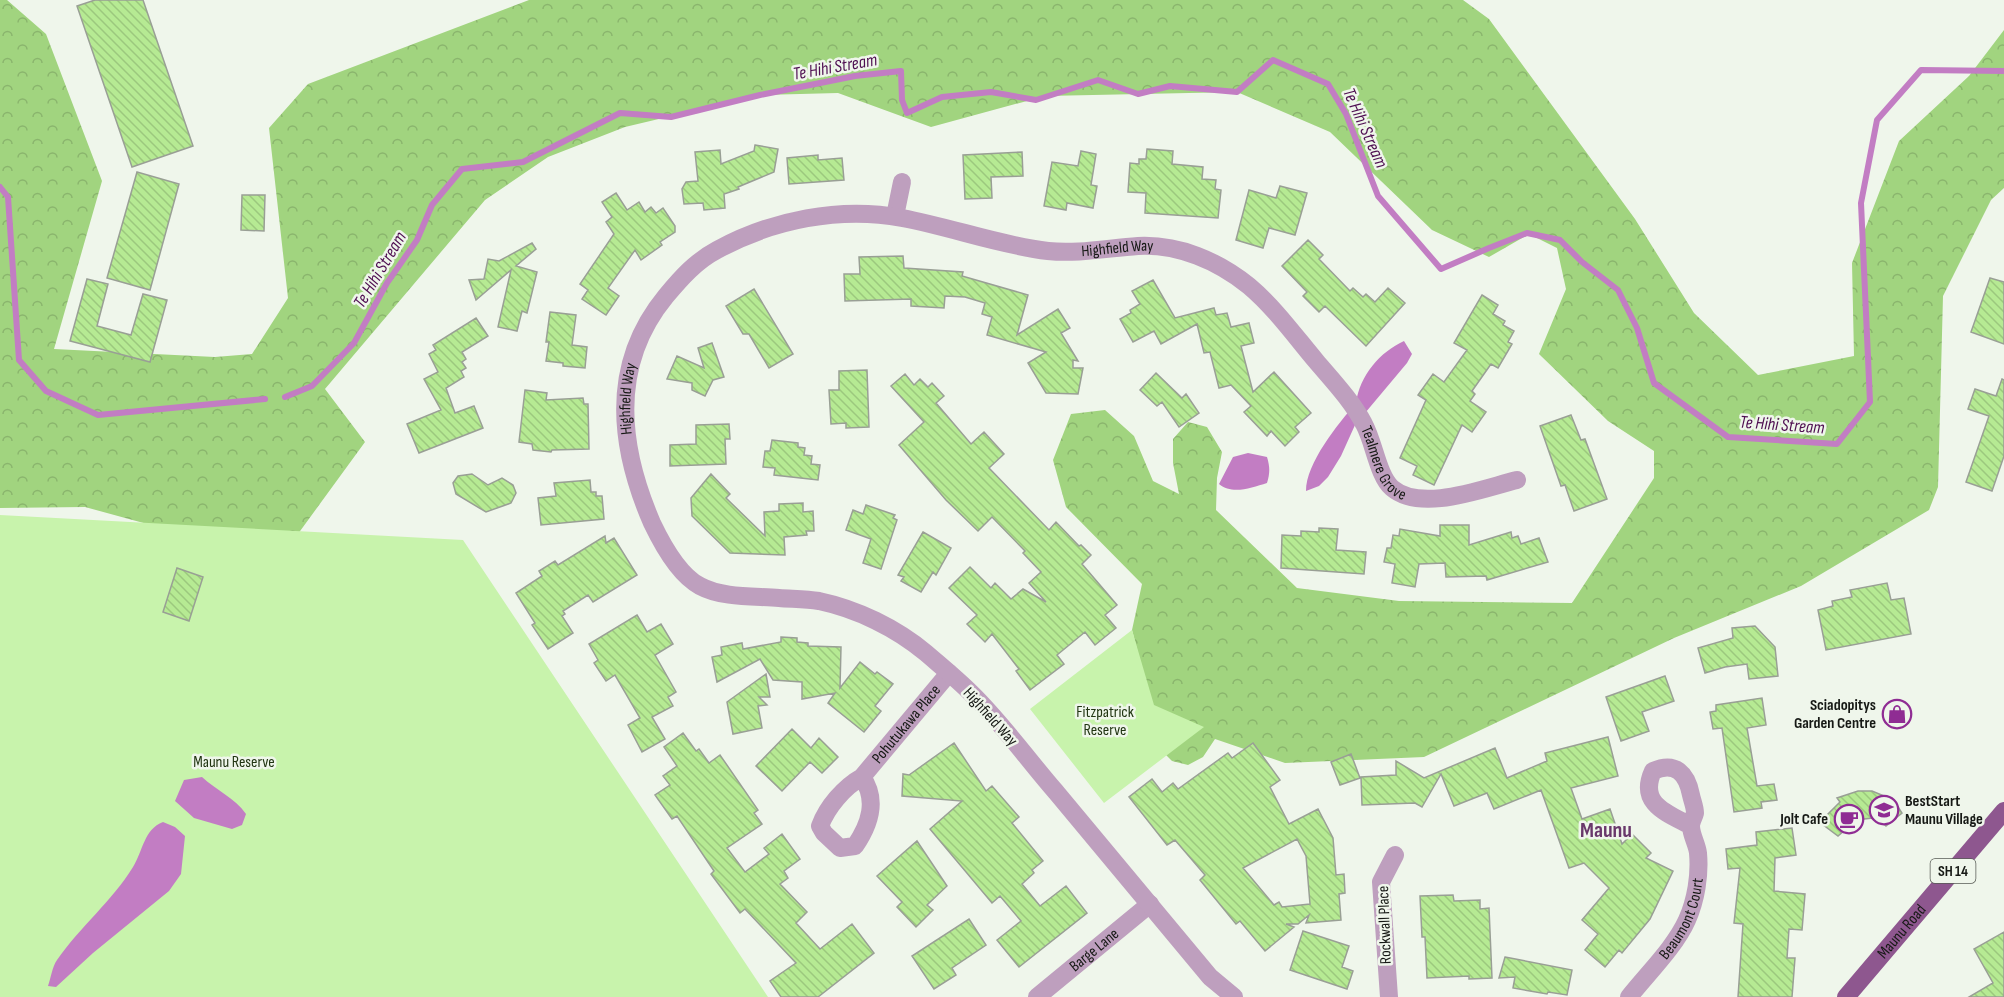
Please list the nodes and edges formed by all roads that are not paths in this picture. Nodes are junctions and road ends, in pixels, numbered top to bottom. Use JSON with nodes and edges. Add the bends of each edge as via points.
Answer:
{"nodes":[{"id":1,"x":902,"y":182,"type":"dead end"},
{"id":2,"x":895,"y":216,"type":"junction"},
{"id":3,"x":1319,"y":365,"type":"joint"},
{"id":4,"x":1518,"y":480,"type":"dead end"},
{"id":5,"x":950,"y":673,"type":"junction"},
{"id":6,"x":862,"y":777,"type":"dead end"},
{"id":7,"x":2004,"y":811,"type":"edge"},
{"id":8,"x":1691,"y":826,"type":"dead end"},
{"id":9,"x":1395,"y":855,"type":"dead end"},
{"id":10,"x":1150,"y":904,"type":"junction"},
{"id":11,"x":1037,"y":997,"type":"edge"},
{"id":12,"x":1234,"y":997,"type":"edge"},
{"id":13,"x":1389,"y":997,"type":"edge"},
{"id":14,"x":1629,"y":997,"type":"edge"},
{"id":15,"x":1846,"y":997,"type":"edge"}],
"edges":[{"from":1,"to":2,"type":"street"},
{"from":2,"to":3,"type":"street","name":"Highfield Way","via":[[1025,248],[1064,253],[1142,246],[1200,256],[1251,288]]},
{"from":2,"to":5,"type":"street","name":"Highfield Way","via":[[817,217],[775,225],[738,238],[708,255],[683,275],[642,333],[624,401],[625,432],[640,495],[656,531],[675,564],[698,586],[727,594],[816,601],[853,611],[919,647]]},
{"from":3,"to":4,"type":"street","name":"Tealmere Grove","via":[[1365,426],[1390,487],[1412,498],[1445,498]]},
{"from":5,"to":6,"type":"street","name":"Pohutukawa Place"},
{"from":5,"to":10,"type":"street","name":"Highfield Way","via":[[974,696]]},
{"from":7,"to":15,"type":"main road","name":"Maunu Road","number":"SH 14"},
{"from":8,"to":14,"type":"street","name":"Beaumont Court","via":[[1698,853],[1698,874],[1687,921]]},
{"from":9,"to":13,"type":"street","name":"Rockwall Place","via":[[1381,882]]},
{"from":10,"to":11,"type":"street","name":"Barge Lane"},
{"from":10,"to":12,"type":"street","name":"Highfield Way","via":[[1210,977]]}]}
